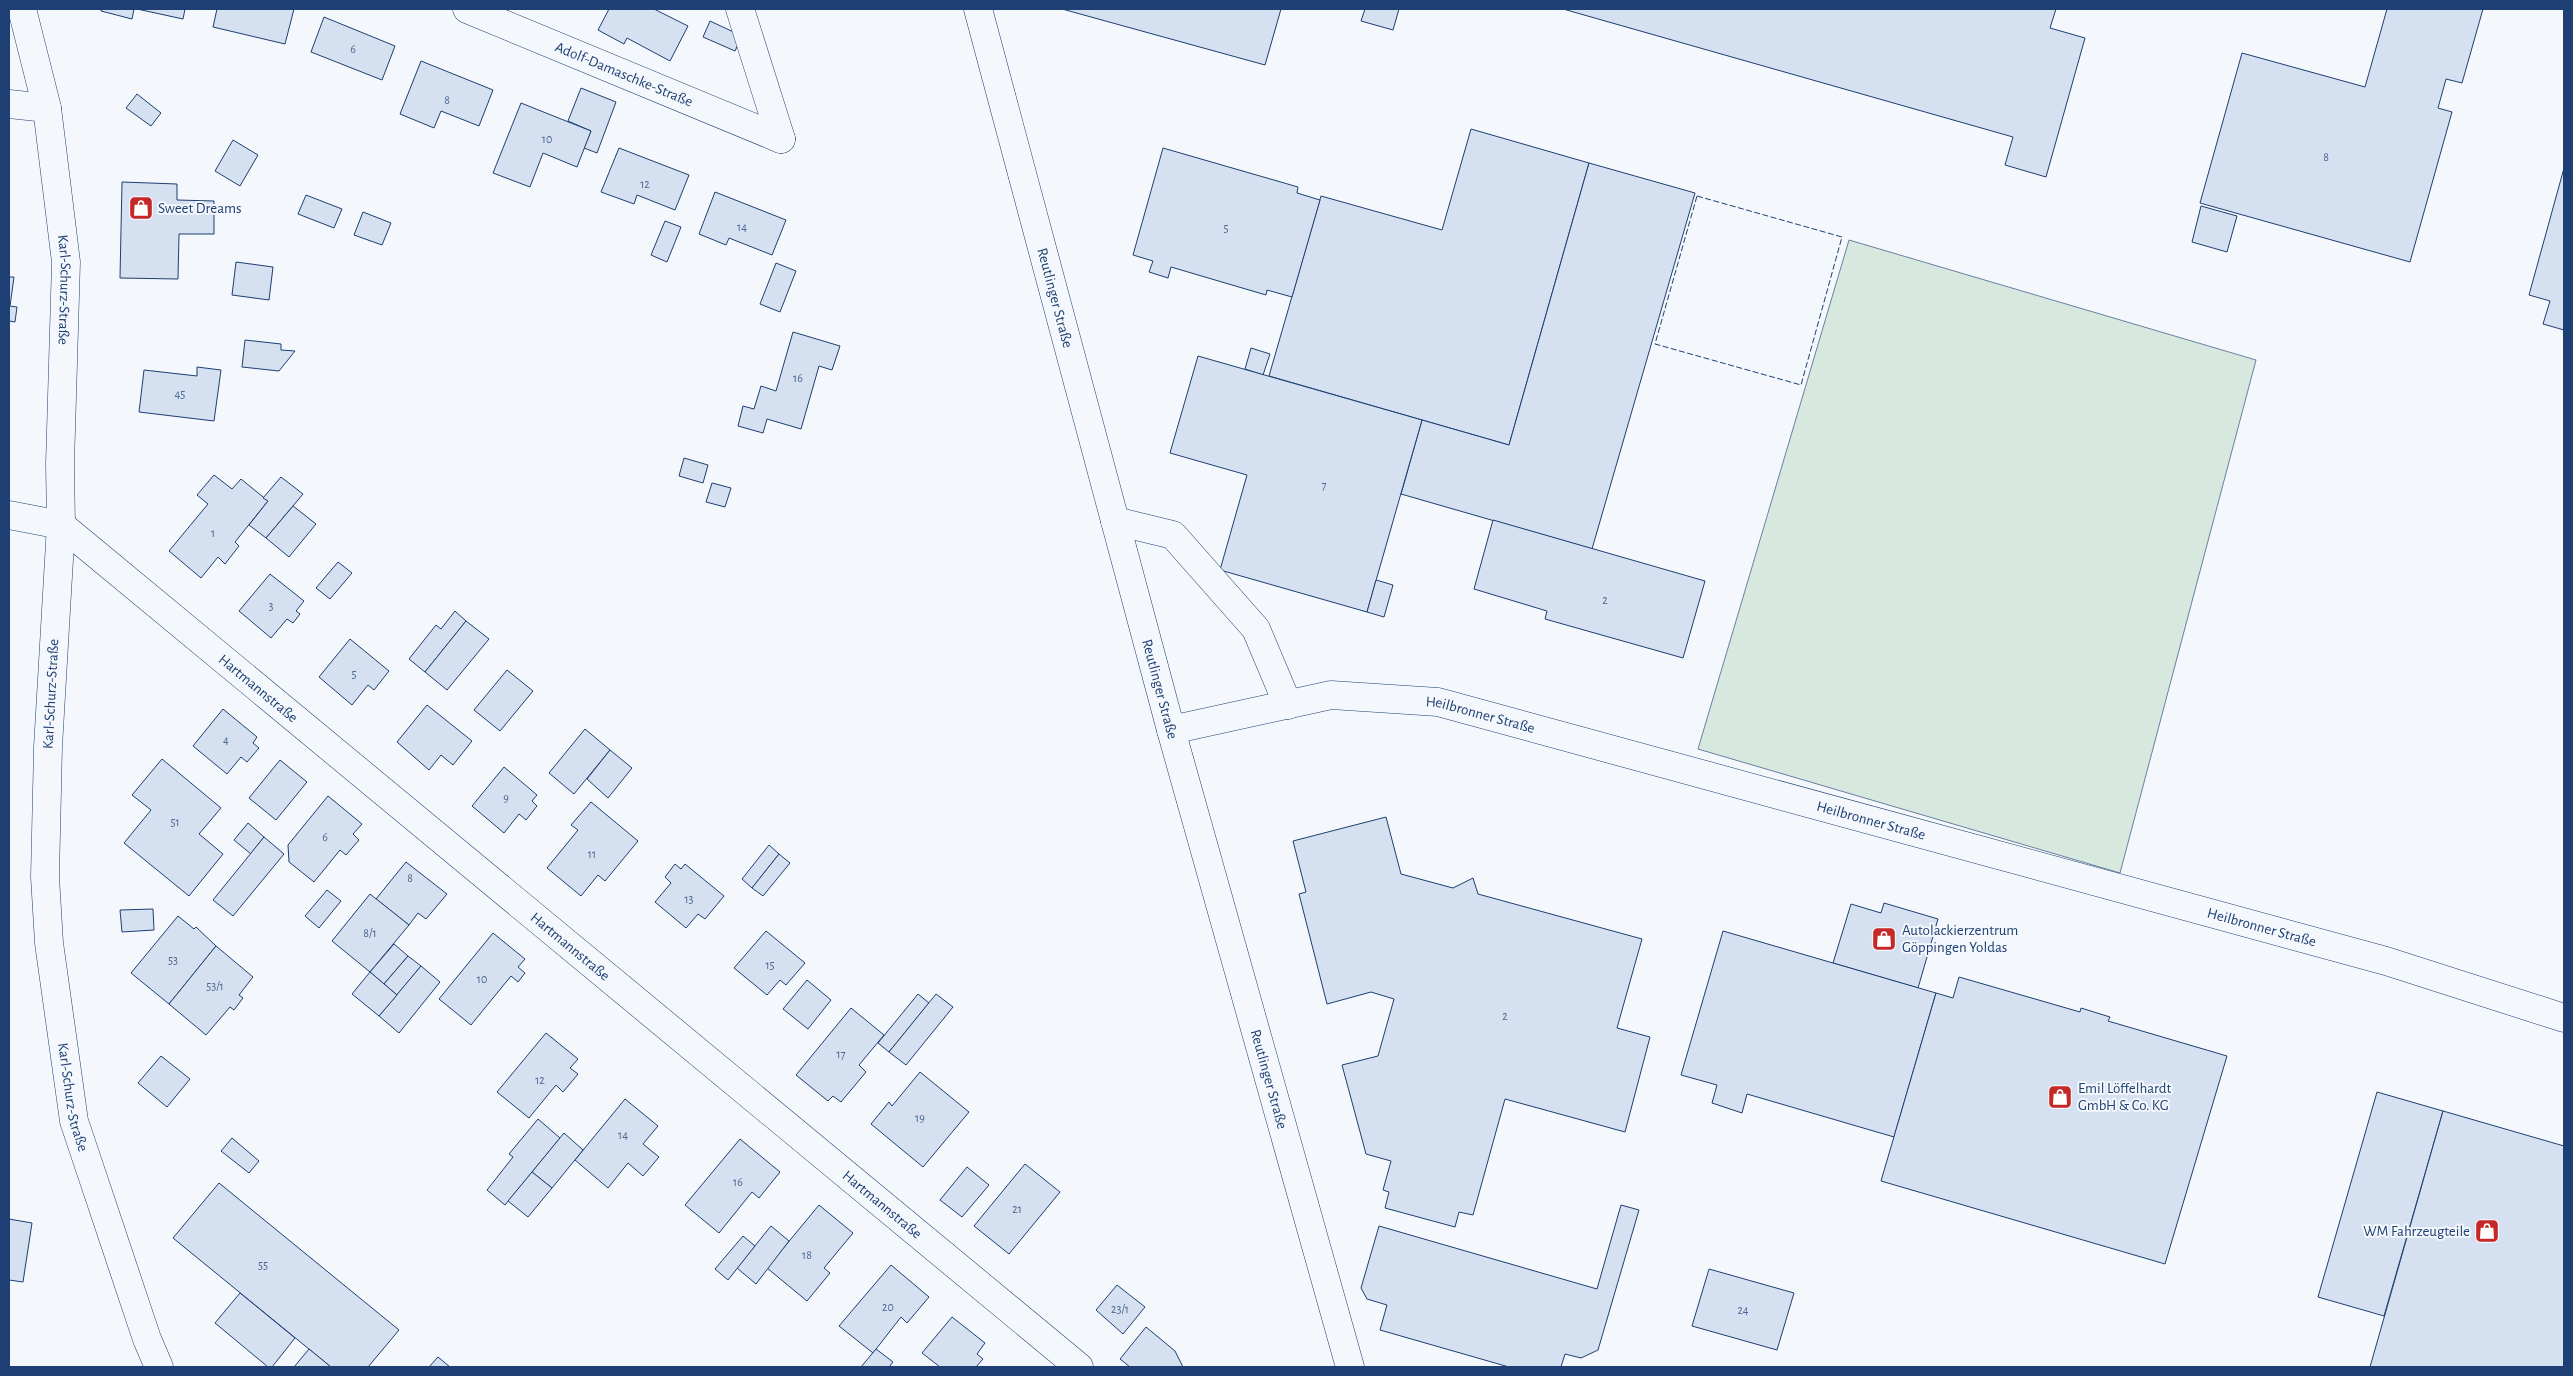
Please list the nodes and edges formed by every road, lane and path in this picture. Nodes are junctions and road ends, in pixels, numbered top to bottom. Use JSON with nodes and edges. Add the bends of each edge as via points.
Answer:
{"nodes":[{"id":1,"x":22,"y":9,"type":"edge"},
{"id":2,"x":467,"y":9,"type":"edge"},
{"id":3,"x":740,"y":9,"type":"edge"},
{"id":4,"x":978,"y":9,"type":"edge"},
{"id":5,"x":9,"y":104,"type":"edge"},
{"id":6,"x":47,"y":108,"type":"junction"},
{"id":7,"x":9,"y":515,"type":"edge"},
{"id":8,"x":1115,"y":521,"type":"junction"},
{"id":9,"x":61,"y":525,"type":"junction"},
{"id":10,"x":1288,"y":705,"type":"junction"},
{"id":11,"x":1171,"y":730,"type":"junction"},
{"id":12,"x":2564,"y":1018,"type":"edge"},
{"id":13,"x":159,"y":1367,"type":"edge"},
{"id":14,"x":1079,"y":1367,"type":"edge"},
{"id":15,"x":1350,"y":1367,"type":"edge"}],
"edges":[{"from":1,"to":6,"type":"street","name":"Karl-Schurz-Straße"},
{"from":2,"to":3,"type":"street","name":"Adolf-Damaschke-Straße","via":[[781,139]]},
{"from":4,"to":8,"type":"street","name":"Reutlinger Straße"},
{"from":5,"to":6,"type":"street"},
{"from":6,"to":9,"type":"street","name":"Karl-Schurz-Straße","via":[[66,262]]},
{"from":7,"to":9,"type":"street"},
{"from":8,"to":10,"type":"street","via":[[1173,535],[1256,629]]},
{"from":8,"to":11,"type":"street","name":"Reutlinger Straße"},
{"from":9,"to":13,"type":"street","name":"Karl-Schurz-Straße","via":[[48,748],[45,877],[49,943],[74,1121]]},
{"from":9,"to":14,"type":"street","name":"Hartmannstraße"},
{"from":10,"to":11,"type":"street","name":"Heilbronner Straße"},
{"from":10,"to":12,"type":"street","name":"Heilbronner Straße","via":[[1331,695],[1438,702],[2386,961]]},
{"from":11,"to":15,"type":"street","name":"Reutlinger Straße"}]}
